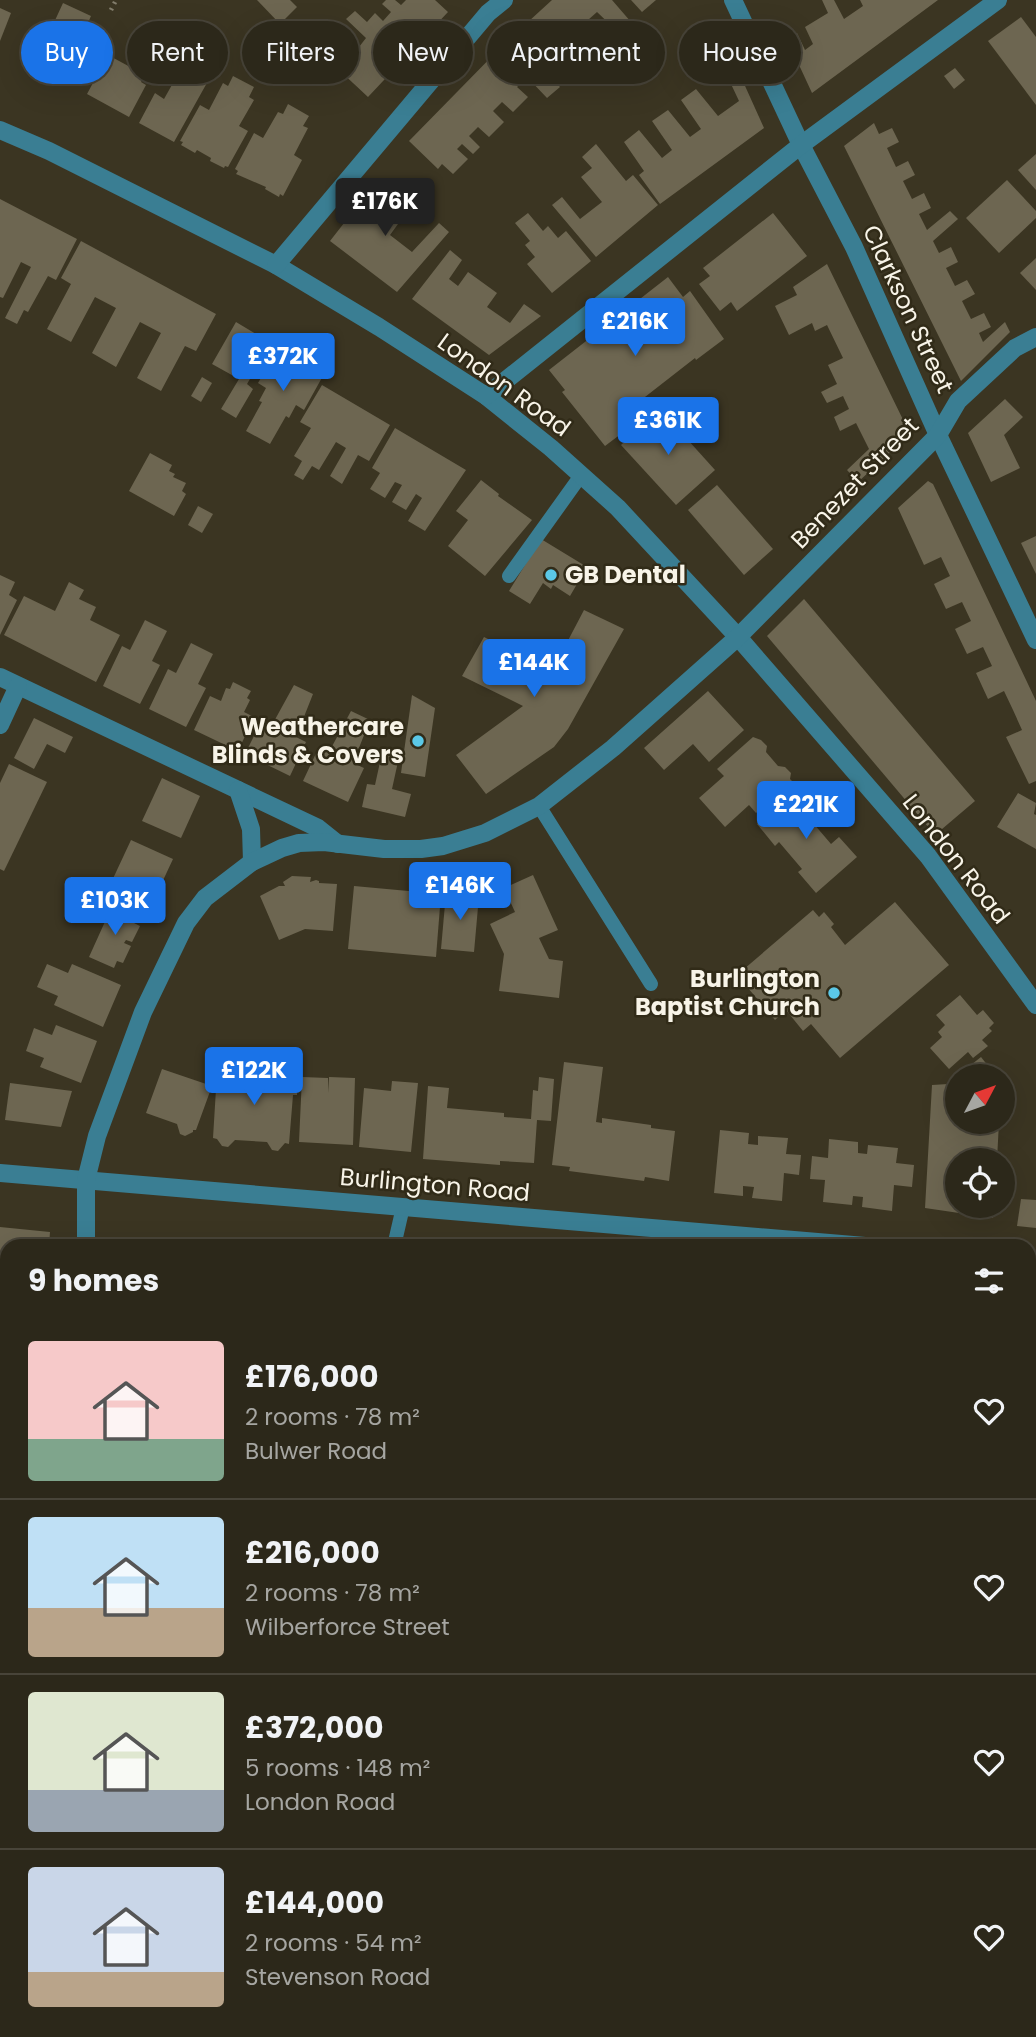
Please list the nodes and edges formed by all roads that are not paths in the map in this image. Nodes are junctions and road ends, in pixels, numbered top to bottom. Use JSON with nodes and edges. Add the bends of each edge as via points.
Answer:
{"nodes":[{"id":1,"x":475,"y":0,"type":"edge"},
{"id":2,"x":504,"y":0,"type":"edge"},
{"id":3,"x":733,"y":0,"type":"edge"},
{"id":4,"x":998,"y":0,"type":"edge"},
{"id":5,"x":488,"y":13,"type":"junction"},
{"id":6,"x":0,"y":130,"type":"edge"},
{"id":7,"x":801,"y":145,"type":"junction"},
{"id":8,"x":276,"y":264,"type":"junction"},
{"id":9,"x":1036,"y":337,"type":"edge"},
{"id":10,"x":486,"y":396,"type":"junction"},
{"id":11,"x":938,"y":435,"type":"junction"},
{"id":12,"x":582,"y":474,"type":"junction"},
{"id":13,"x":509,"y":576,"type":"dead end"},
{"id":14,"x":1032,"y":620,"type":"edge"},
{"id":15,"x":738,"y":637,"type":"junction"},
{"id":16,"x":1036,"y":640,"type":"edge"},
{"id":17,"x":0,"y":677,"type":"edge"},
{"id":18,"x":18,"y":686,"type":"junction"},
{"id":19,"x":0,"y":725,"type":"edge"},
{"id":20,"x":238,"y":790,"type":"junction"},
{"id":21,"x":539,"y":806,"type":"junction"},
{"id":22,"x":338,"y":844,"type":"junction"},
{"id":23,"x":252,"y":862,"type":"junction"},
{"id":24,"x":651,"y":984,"type":"dead end"},
{"id":25,"x":1036,"y":1005,"type":"edge"},
{"id":26,"x":0,"y":1173,"type":"edge"},
{"id":27,"x":86,"y":1180,"type":"junction"},
{"id":28,"x":403,"y":1207,"type":"junction"},
{"id":29,"x":86,"y":1239,"type":"edge"},
{"id":30,"x":396,"y":1239,"type":"edge"},
{"id":31,"x":760,"y":1239,"type":"edge"}],
"edges":[{"from":1,"to":5,"type":"street"},
{"from":2,"to":5,"type":"street"},
{"from":3,"to":7,"type":"street","name":"Clarkson Street"},
{"from":4,"to":7,"type":"street"},
{"from":5,"to":8,"type":"street"},
{"from":6,"to":8,"type":"street","name":"London Road"},
{"from":7,"to":10,"type":"street"},
{"from":7,"to":11,"type":"street","name":"Clarkson Street","via":[[854,247]]},
{"from":8,"to":10,"type":"street","name":"London Road"},
{"from":9,"to":11,"type":"street","name":"Benezet Street","via":[[1016,348],[958,401]]},
{"from":10,"to":12,"type":"street","name":"London Road"},
{"from":11,"to":14,"type":"street","name":"Clarkson Street"},
{"from":11,"to":15,"type":"street","name":"Benezet Street"},
{"from":12,"to":13,"type":"lane"},
{"from":12,"to":15,"type":"street","name":"London Road"},
{"from":14,"to":16,"type":"street","name":"Clarkson Street"},
{"from":15,"to":21,"type":"street","name":"Benezet Street"},
{"from":15,"to":25,"type":"street","name":"London Road","via":[[928,856]]},
{"from":17,"to":18,"type":"street"},
{"from":18,"to":19,"type":"street"},
{"from":18,"to":20,"type":"street"},
{"from":20,"to":22,"type":"street","via":[[318,828]]},
{"from":20,"to":23,"type":"street","via":[[251,829]]},
{"from":21,"to":22,"type":"street","name":"Benezet Street","via":[[485,833],[443,846],[403,850]]},
{"from":21,"to":24,"type":"lane"},
{"from":22,"to":23,"type":"street","name":"Benezet Street","via":[[299,843]]},
{"from":23,"to":27,"type":"street","name":"Benezet Street","via":[[205,898],[186,923],[143,1012],[97,1136]]},
{"from":26,"to":27,"type":"street","name":"Burlington Road"},
{"from":27,"to":28,"type":"street","name":"Burlington Road"},
{"from":27,"to":29,"type":"street","name":"Benezet Street"},
{"from":28,"to":30,"type":"lane"},
{"from":28,"to":31,"type":"street","name":"Burlington Road"}]}
